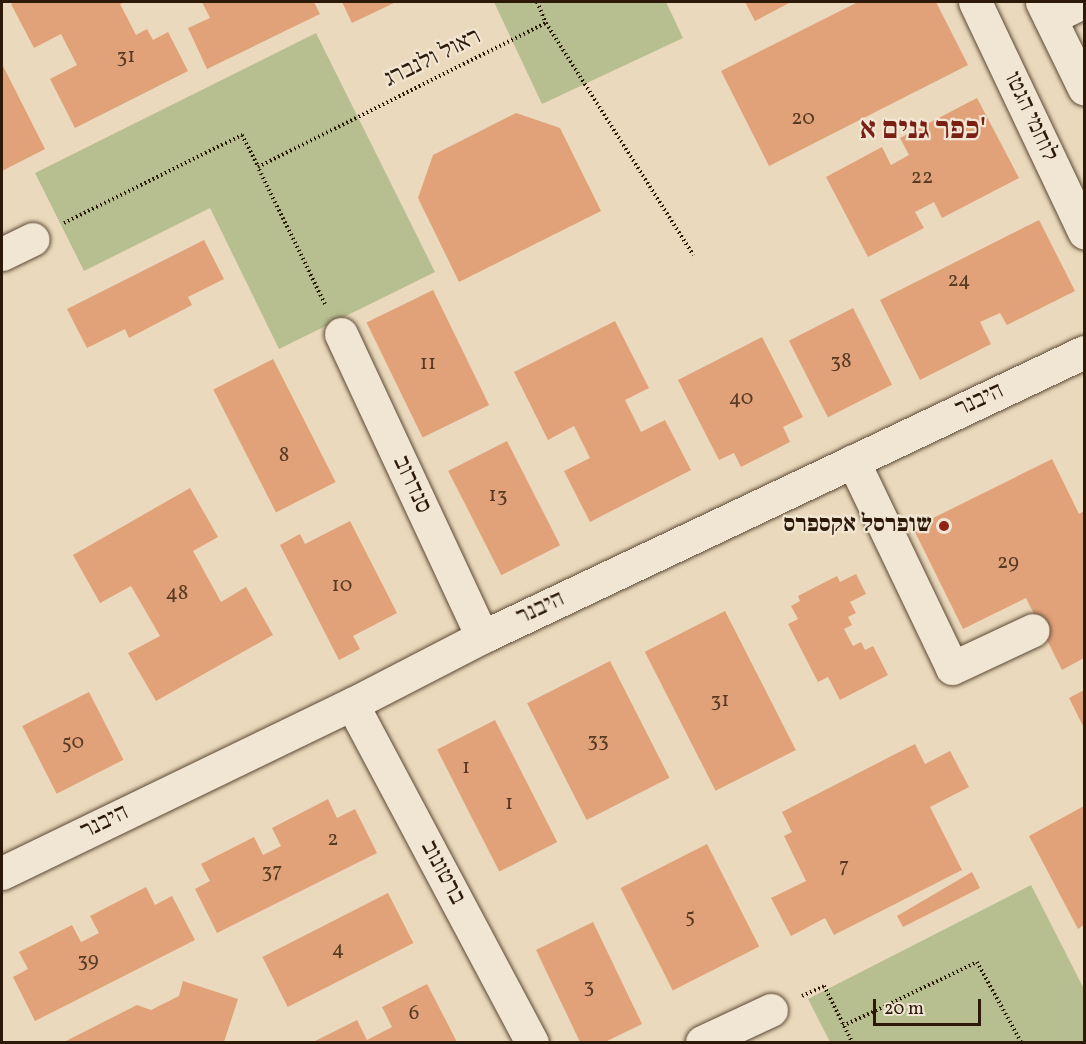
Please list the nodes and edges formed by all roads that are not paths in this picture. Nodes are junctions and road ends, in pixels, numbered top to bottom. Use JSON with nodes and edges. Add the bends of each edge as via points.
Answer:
{"nodes":[{"id":1,"x":975,"y":2,"type":"edge"},
{"id":2,"x":1083,"y":2,"type":"edge"},
{"id":3,"x":1046,"y":10,"type":"edge"},
{"id":4,"x":1084,"y":88,"type":"edge"},
{"id":5,"x":1084,"y":232,"type":"edge"},
{"id":6,"x":33,"y":239,"type":"road end"},
{"id":7,"x":2,"y":254,"type":"edge"},
{"id":8,"x":341,"y":334,"type":"road end"},
{"id":9,"x":1084,"y":351,"type":"edge"},
{"id":10,"x":853,"y":461,"type":"junction"},
{"id":11,"x":1033,"y":630,"type":"dead end"},
{"id":12,"x":482,"y":637,"type":"junction"},
{"id":13,"x":352,"y":704,"type":"junction"},
{"id":14,"x":2,"y":873,"type":"edge"},
{"id":15,"x":771,"y":1010,"type":"road end"},
{"id":16,"x":532,"y":1042,"type":"edge"},
{"id":17,"x":702,"y":1042,"type":"edge"}],
"edges":[{"from":1,"to":5,"type":"street","name":"לוחמי הגטו"},
{"from":2,"to":3,"type":"street"},
{"from":3,"to":4,"type":"street"},
{"from":6,"to":7,"type":"street"},
{"from":8,"to":12,"type":"street","name":"סנדרוב"},
{"from":9,"to":10,"type":"street","name":"היבנר"},
{"from":10,"to":11,"type":"street","via":[[952,669]]},
{"from":10,"to":12,"type":"street","name":"היבנר"},
{"from":12,"to":13,"type":"street","name":"היבנר"},
{"from":13,"to":14,"type":"street","name":"היבנר"},
{"from":13,"to":16,"type":"street","name":"ברטונוב"},
{"from":15,"to":17,"type":"street"}]}
